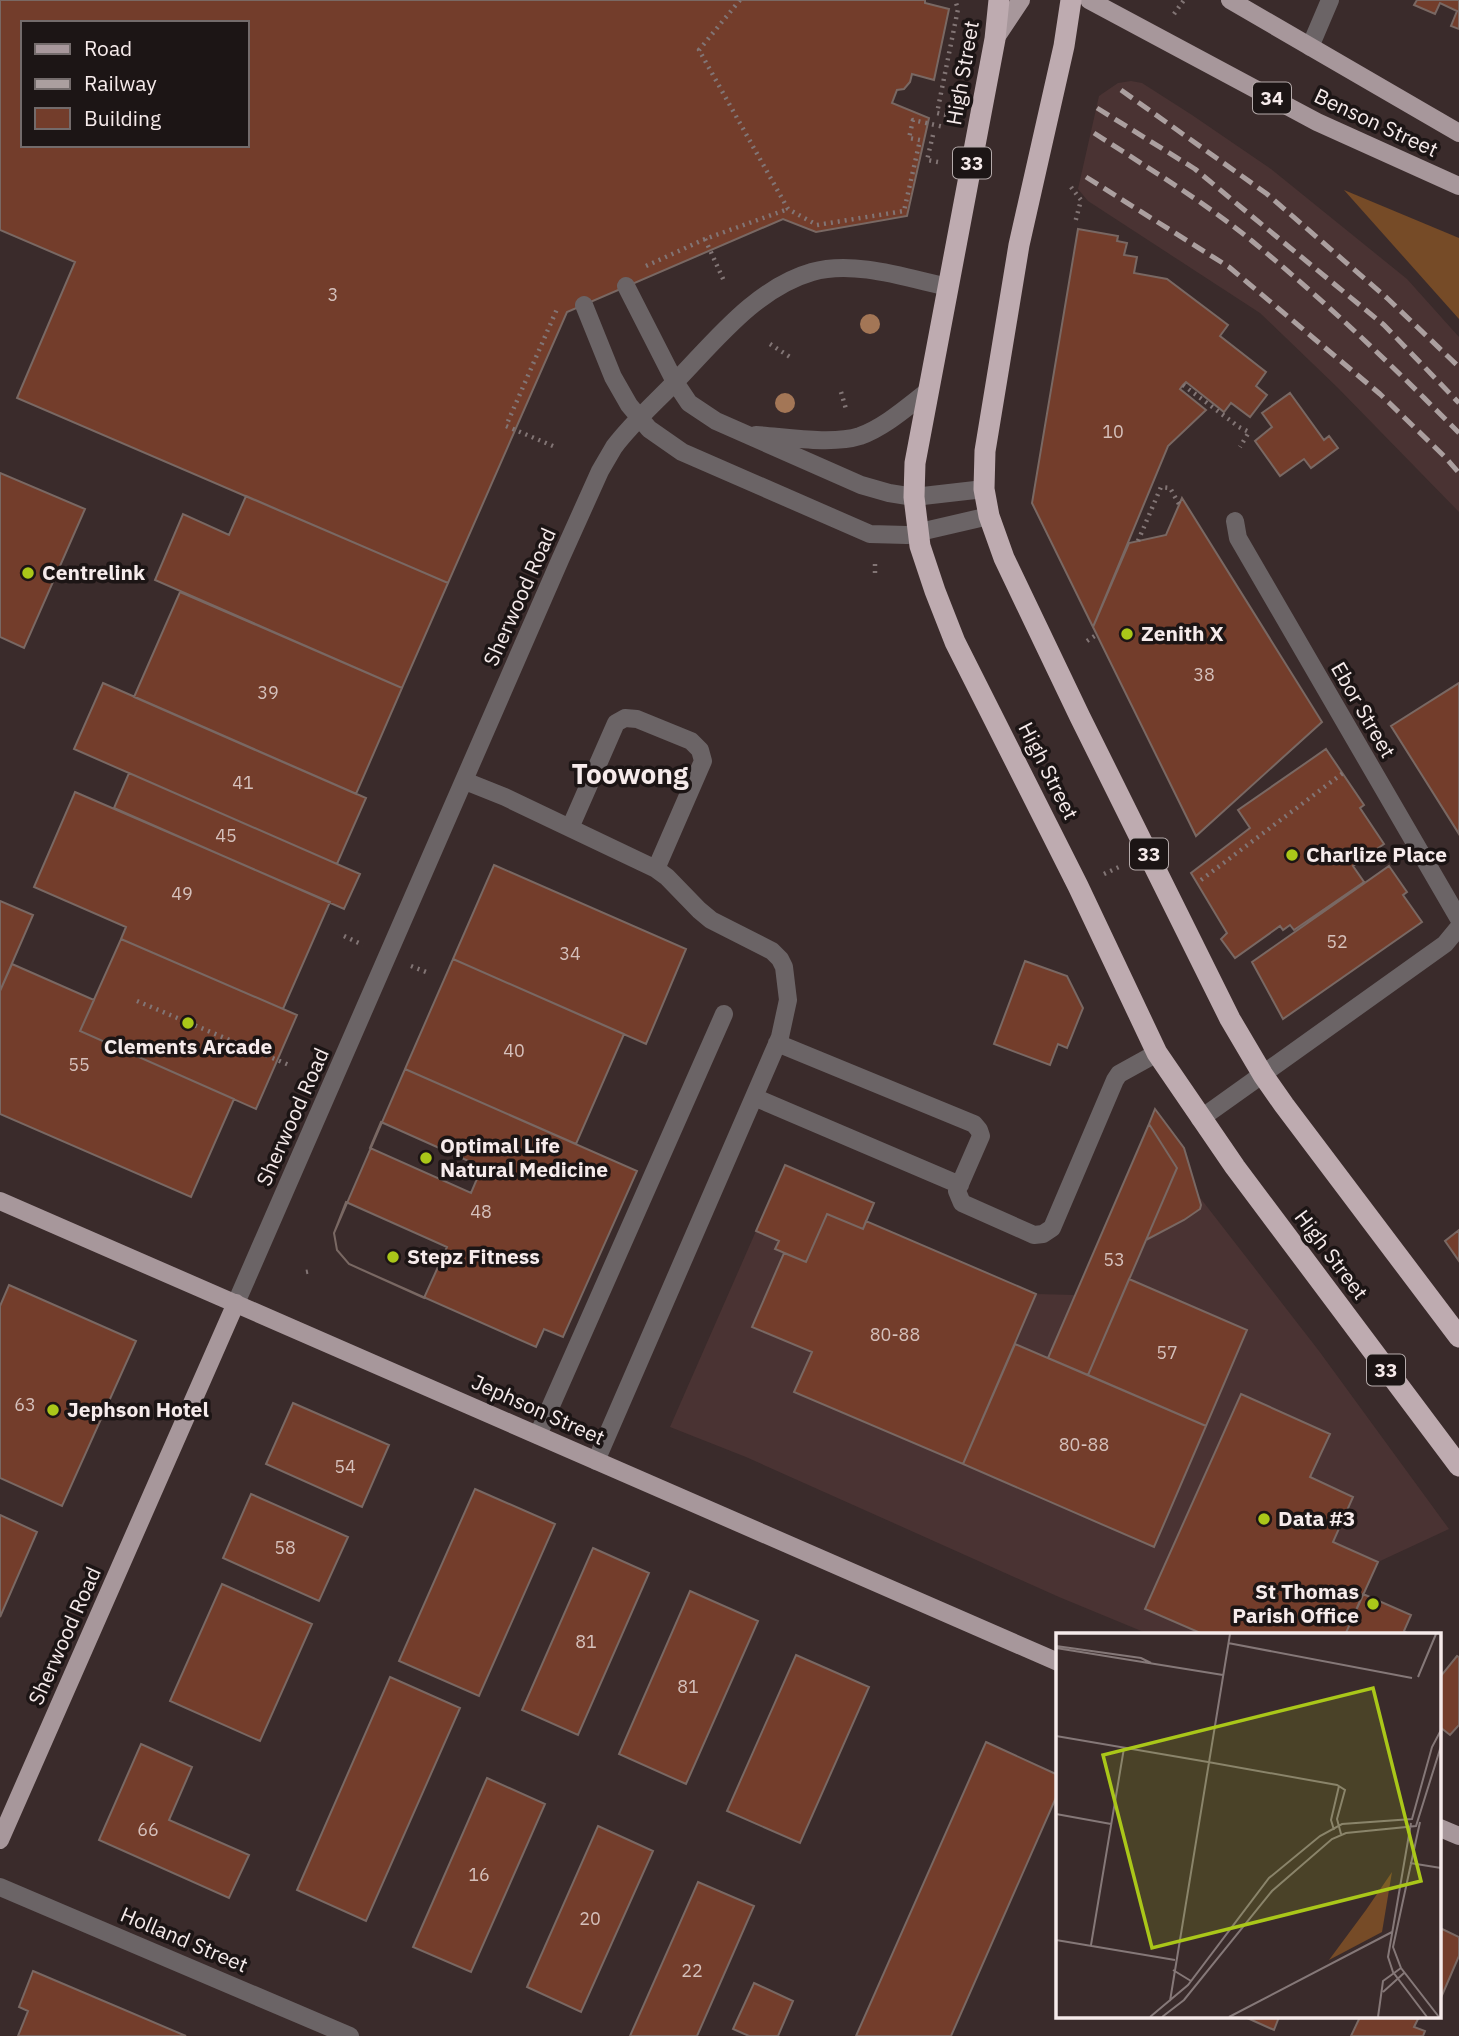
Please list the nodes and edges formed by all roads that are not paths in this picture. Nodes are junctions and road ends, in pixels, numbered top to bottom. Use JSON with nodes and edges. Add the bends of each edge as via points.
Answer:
{"nodes":[{"id":1,"x":999,"y":0,"type":"edge"},
{"id":2,"x":1021,"y":0,"type":"edge"},
{"id":3,"x":1071,"y":0,"type":"edge"},
{"id":4,"x":1089,"y":0,"type":"edge"},
{"id":5,"x":1230,"y":0,"type":"edge"},
{"id":6,"x":1329,"y":0,"type":"edge"},
{"id":7,"x":995,"y":39,"type":"junction"},
{"id":8,"x":1310,"y":47,"type":"junction"},
{"id":9,"x":1459,"y":133,"type":"edge"},
{"id":10,"x":1459,"y":186,"type":"edge"},
{"id":11,"x":626,"y":286,"type":"dead end"},
{"id":12,"x":948,"y":287,"type":"junction"},
{"id":13,"x":584,"y":305,"type":"dead end"},
{"id":14,"x":675,"y":382,"type":"junction"},
{"id":15,"x":928,"y":391,"type":"junction"},
{"id":16,"x":639,"y":418,"type":"junction"},
{"id":17,"x":742,"y":434,"type":"junction"},
{"id":18,"x":984,"y":489,"type":"junction"},
{"id":19,"x":914,"y":497,"type":"junction"},
{"id":20,"x":989,"y":516,"type":"junction"},
{"id":21,"x":1235,"y":521,"type":"dead end"},
{"id":22,"x":918,"y":533,"type":"junction"},
{"id":23,"x":465,"y":781,"type":"junction"},
{"id":24,"x":570,"y":828,"type":"junction"},
{"id":25,"x":656,"y":869,"type":"junction"},
{"id":26,"x":1459,"y":919,"type":"edge"},
{"id":27,"x":1459,"y":927,"type":"edge"},
{"id":28,"x":724,"y":1014,"type":"dead end"},
{"id":29,"x":777,"y":1043,"type":"junction"},
{"id":30,"x":1157,"y":1053,"type":"junction"},
{"id":31,"x":1263,"y":1075,"type":"junction"},
{"id":32,"x":754,"y":1097,"type":"junction"},
{"id":33,"x":1200,"y":1119,"type":"junction"},
{"id":34,"x":960,"y":1185,"type":"junction"},
{"id":35,"x":0,"y":1201,"type":"edge"},
{"id":36,"x":236,"y":1303,"type":"junction"},
{"id":37,"x":1459,"y":1338,"type":"edge"},
{"id":38,"x":538,"y":1435,"type":"junction"},
{"id":39,"x":596,"y":1461,"type":"junction"},
{"id":40,"x":1459,"y":1466,"type":"edge"},
{"id":41,"x":1056,"y":1661,"type":"edge"},
{"id":42,"x":1442,"y":1829,"type":"edge"},
{"id":43,"x":1459,"y":1836,"type":"edge"},
{"id":44,"x":0,"y":1840,"type":"edge"},
{"id":45,"x":0,"y":1887,"type":"edge"},
{"id":46,"x":350,"y":2036,"type":"edge"}],
"edges":[{"from":1,"to":7,"type":"highway","name":"High Street","number":"33"},
{"from":2,"to":7,"type":"main road"},
{"from":3,"to":18,"type":"highway","number":"33","via":[[1019,245],[985,451]]},
{"from":4,"to":10,"type":"main road","name":"Benson Street","number":"34","via":[[1317,122]]},
{"from":5,"to":8,"type":"main road","name":"Benson Street"},
{"from":6,"to":8,"type":"street"},
{"from":7,"to":12,"type":"highway","name":"High Street","number":"33"},
{"from":8,"to":9,"type":"main road","name":"Benson Street"},
{"from":11,"to":14,"type":"street"},
{"from":12,"to":14,"type":"street","name":"Sherwood Road","via":[[876,271],[813,271],[747,309]]},
{"from":12,"to":15,"type":"highway","name":"High Street","number":"33"},
{"from":13,"to":16,"type":"street","via":[[613,377]]},
{"from":14,"to":16,"type":"street","name":"Sherwood Road"},
{"from":14,"to":17,"type":"street","via":[[696,409]]},
{"from":15,"to":17,"type":"street","via":[[877,428],[848,439]]},
{"from":15,"to":19,"type":"highway","name":"High Street","number":"33"},
{"from":16,"to":22,"type":"street","via":[[682,452],[855,529],[885,536]]},
{"from":16,"to":23,"type":"street","name":"Sherwood Road","via":[[600,471]]},
{"from":17,"to":19,"type":"street","via":[[870,488]]},
{"from":18,"to":19,"type":"street"},
{"from":18,"to":20,"type":"highway","number":"33"},
{"from":19,"to":22,"type":"highway","name":"High Street","number":"33"},
{"from":20,"to":22,"type":"street"},
{"from":20,"to":31,"type":"highway","number":"33","via":[[1074,707],[1230,1019]]},
{"from":21,"to":26,"type":"street","name":"Ebor Street","via":[[1238,538]]},
{"from":22,"to":30,"type":"highway","name":"High Street","number":"33","via":[[955,642]]},
{"from":23,"to":24,"type":"street"},
{"from":23,"to":36,"type":"street","name":"Sherwood Road"},
{"from":24,"to":25,"type":"street"},
{"from":24,"to":25,"type":"street","via":[[616,723],[637,719],[691,741],[703,761]]},
{"from":25,"to":29,"type":"street","via":[[711,920],[780,959],[788,1000]]},
{"from":27,"to":31,"type":"street","via":[[1445,944]]},
{"from":28,"to":38,"type":"street"},
{"from":29,"to":32,"type":"street"},
{"from":29,"to":34,"type":"street","via":[[974,1124],[981,1136]]},
{"from":30,"to":33,"type":"highway","name":"High Street","number":"33"},
{"from":30,"to":34,"type":"street","via":[[1115,1080],[1052,1228],[1034,1235],[962,1203],[957,1192]]},
{"from":31,"to":33,"type":"street"},
{"from":31,"to":37,"type":"highway","number":"33"},
{"from":32,"to":34,"type":"street"},
{"from":32,"to":39,"type":"street"},
{"from":33,"to":40,"type":"highway","name":"High Street","number":"33"},
{"from":35,"to":36,"type":"main road","name":"Jephson Street"},
{"from":36,"to":38,"type":"main road","name":"Jephson Street"},
{"from":36,"to":44,"type":"main road","name":"Sherwood Road"},
{"from":38,"to":39,"type":"main road","name":"Jephson Street"},
{"from":39,"to":41,"type":"main road","name":"Jephson Street"},
{"from":42,"to":43,"type":"main road"},
{"from":45,"to":46,"type":"street","name":"Holland Street"}]}
